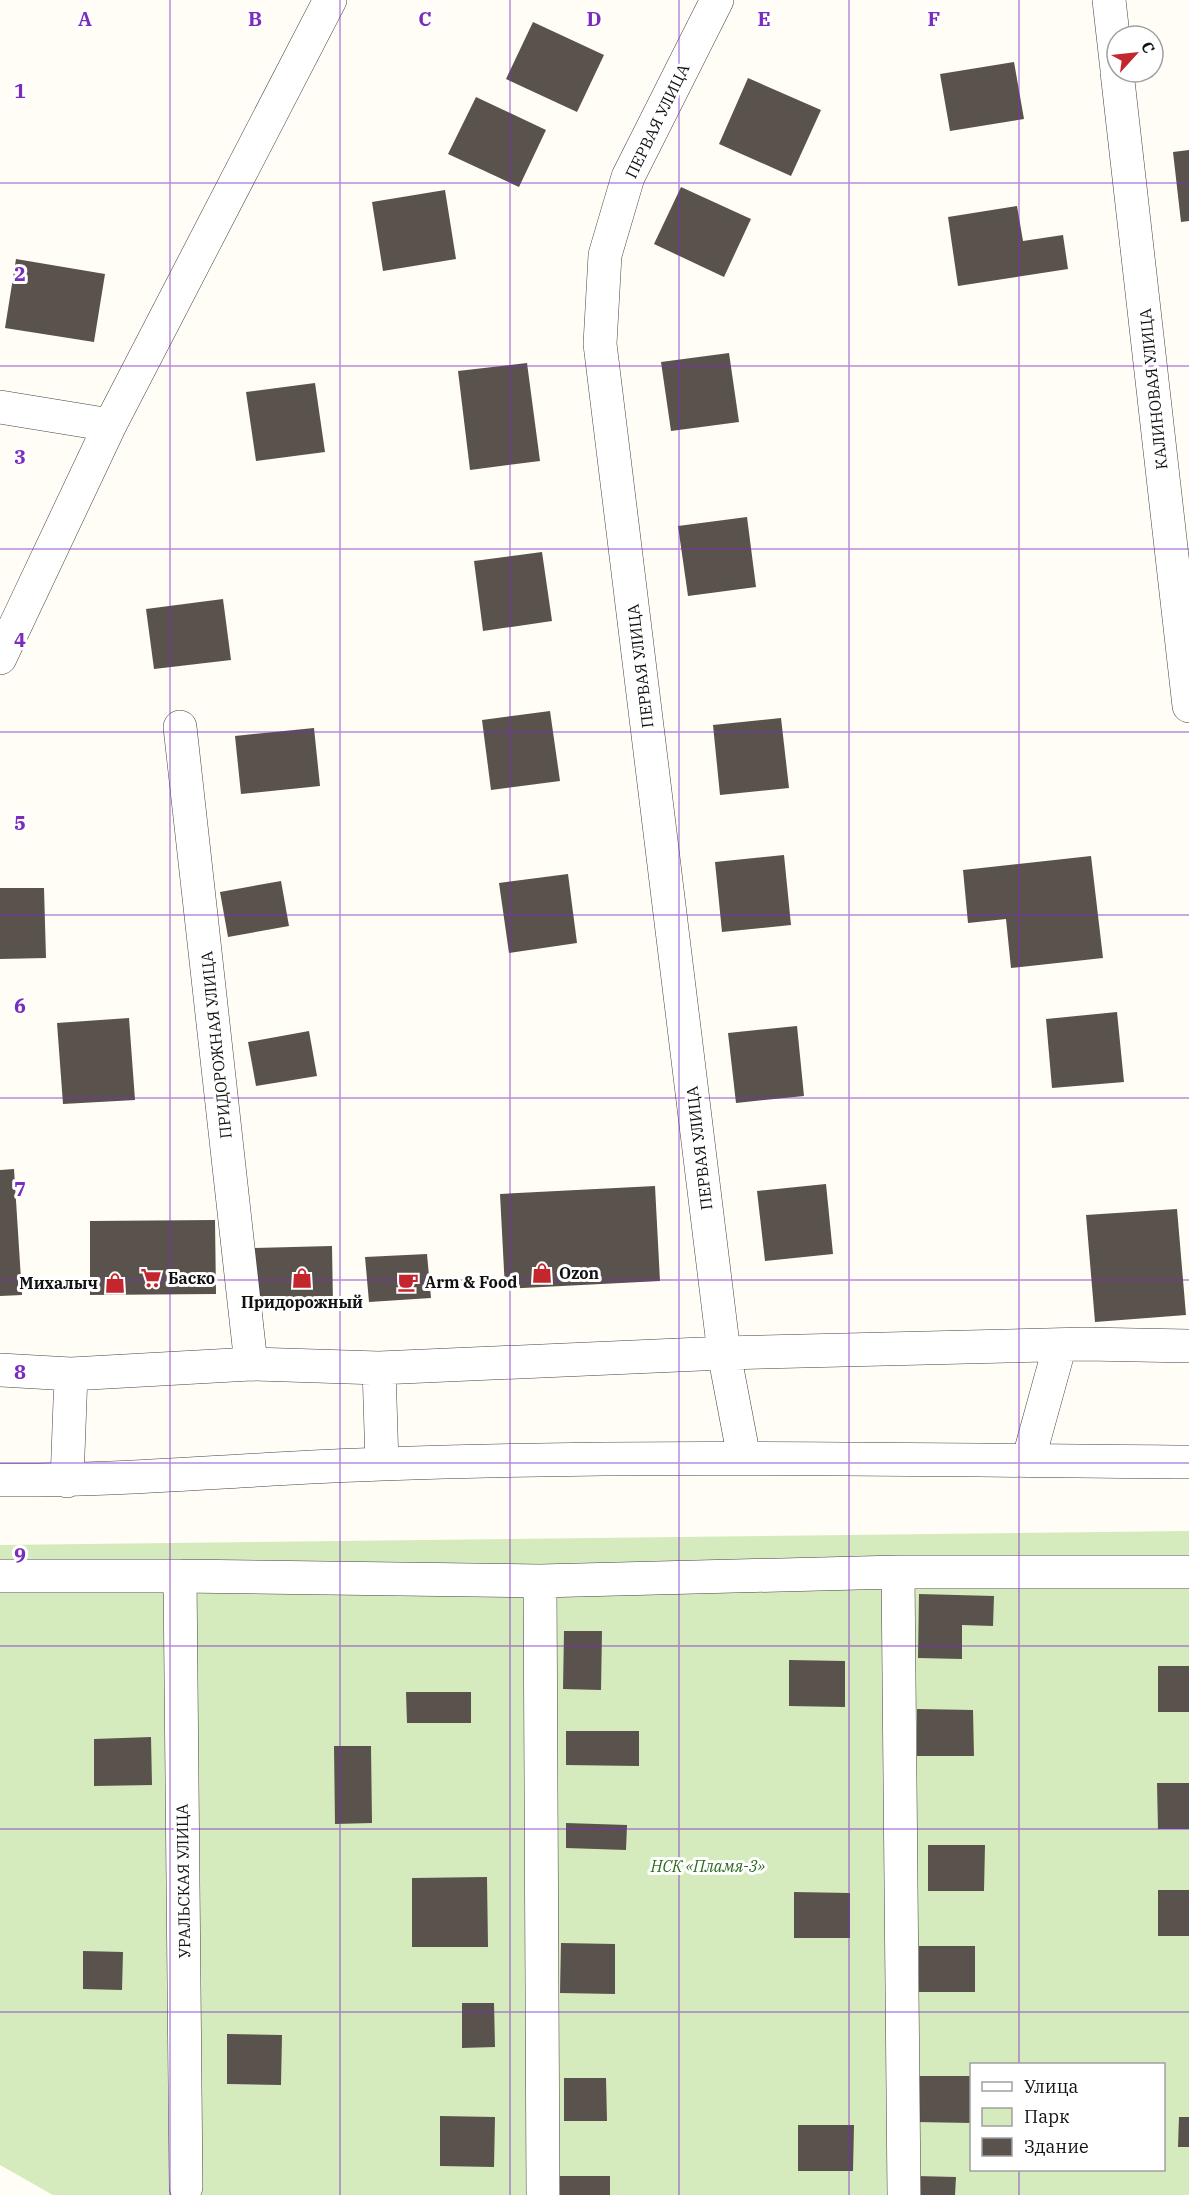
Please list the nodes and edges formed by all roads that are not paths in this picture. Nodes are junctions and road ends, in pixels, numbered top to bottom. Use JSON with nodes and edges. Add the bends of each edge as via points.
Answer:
{"nodes":[{"id":1,"x":330,"y":0,"type":"edge"},
{"id":2,"x":717,"y":0,"type":"edge"},
{"id":3,"x":1109,"y":0,"type":"edge"},
{"id":4,"x":1112,"y":24,"type":"edge"},
{"id":5,"x":1118,"y":84,"type":"edge"},
{"id":6,"x":0,"y":407,"type":"edge"},
{"id":7,"x":110,"y":425,"type":"junction"},
{"id":8,"x":0,"y":658,"type":"edge"},
{"id":9,"x":1189,"y":706,"type":"edge"},
{"id":10,"x":180,"y":727,"type":"dead end"},
{"id":11,"x":1060,"y":1345,"type":"junction"},
{"id":12,"x":1189,"y":1346,"type":"edge"},
{"id":13,"x":724,"y":1353,"type":"junction"},
{"id":14,"x":251,"y":1364,"type":"junction"},
{"id":15,"x":379,"y":1368,"type":"junction"},
{"id":16,"x":0,"y":1370,"type":"edge"},
{"id":17,"x":71,"y":1374,"type":"junction"},
{"id":18,"x":744,"y":1458,"type":"junction"},
{"id":19,"x":1028,"y":1461,"type":"junction"},
{"id":20,"x":1189,"y":1462,"type":"edge"},
{"id":21,"x":382,"y":1464,"type":"junction"},
{"id":22,"x":0,"y":1480,"type":"edge"},
{"id":23,"x":67,"y":1481,"type":"junction"},
{"id":24,"x":898,"y":1572,"type":"junction"},
{"id":25,"x":1189,"y":1572,"type":"edge"},
{"id":26,"x":0,"y":1576,"type":"edge"},
{"id":27,"x":180,"y":1576,"type":"junction"},
{"id":28,"x":540,"y":1581,"type":"junction"},
{"id":29,"x":186,"y":2187,"type":"dead end"},
{"id":30,"x":543,"y":2195,"type":"edge"},
{"id":31,"x":904,"y":2195,"type":"edge"}],
"edges":[{"from":1,"to":7,"type":"street"},
{"from":2,"to":13,"type":"street","name":"ПЕРВАЯ УЛИЦА","via":[[628,177],[605,255],[600,345]]},
{"from":3,"to":4,"type":"street","name":"КАЛИНОВАЯ УЛИЦА"},
{"from":5,"to":9,"type":"street","name":"КАЛИНОВАЯ УЛИЦА"},
{"from":6,"to":7,"type":"street"},
{"from":7,"to":8,"type":"street"},
{"from":10,"to":14,"type":"street","name":"ПРИДОРОЖНАЯ УЛИЦА"},
{"from":11,"to":12,"type":"street"},
{"from":11,"to":13,"type":"street"},
{"from":11,"to":19,"type":"street"},
{"from":13,"to":15,"type":"street"},
{"from":13,"to":18,"type":"street","name":"ПЕРВАЯ УЛИЦА"},
{"from":14,"to":15,"type":"street"},
{"from":14,"to":17,"type":"street"},
{"from":15,"to":21,"type":"street"},
{"from":16,"to":17,"type":"street"},
{"from":17,"to":23,"type":"street"},
{"from":18,"to":19,"type":"street"},
{"from":18,"to":21,"type":"street"},
{"from":19,"to":20,"type":"street"},
{"from":21,"to":23,"type":"street"},
{"from":22,"to":23,"type":"street"},
{"from":24,"to":25,"type":"street"},
{"from":24,"to":28,"type":"street"},
{"from":24,"to":31,"type":"street"},
{"from":26,"to":27,"type":"street"},
{"from":27,"to":28,"type":"street"},
{"from":27,"to":29,"type":"street","name":"УРАЛЬСКАЯ УЛИЦА"},
{"from":28,"to":30,"type":"street"}]}
